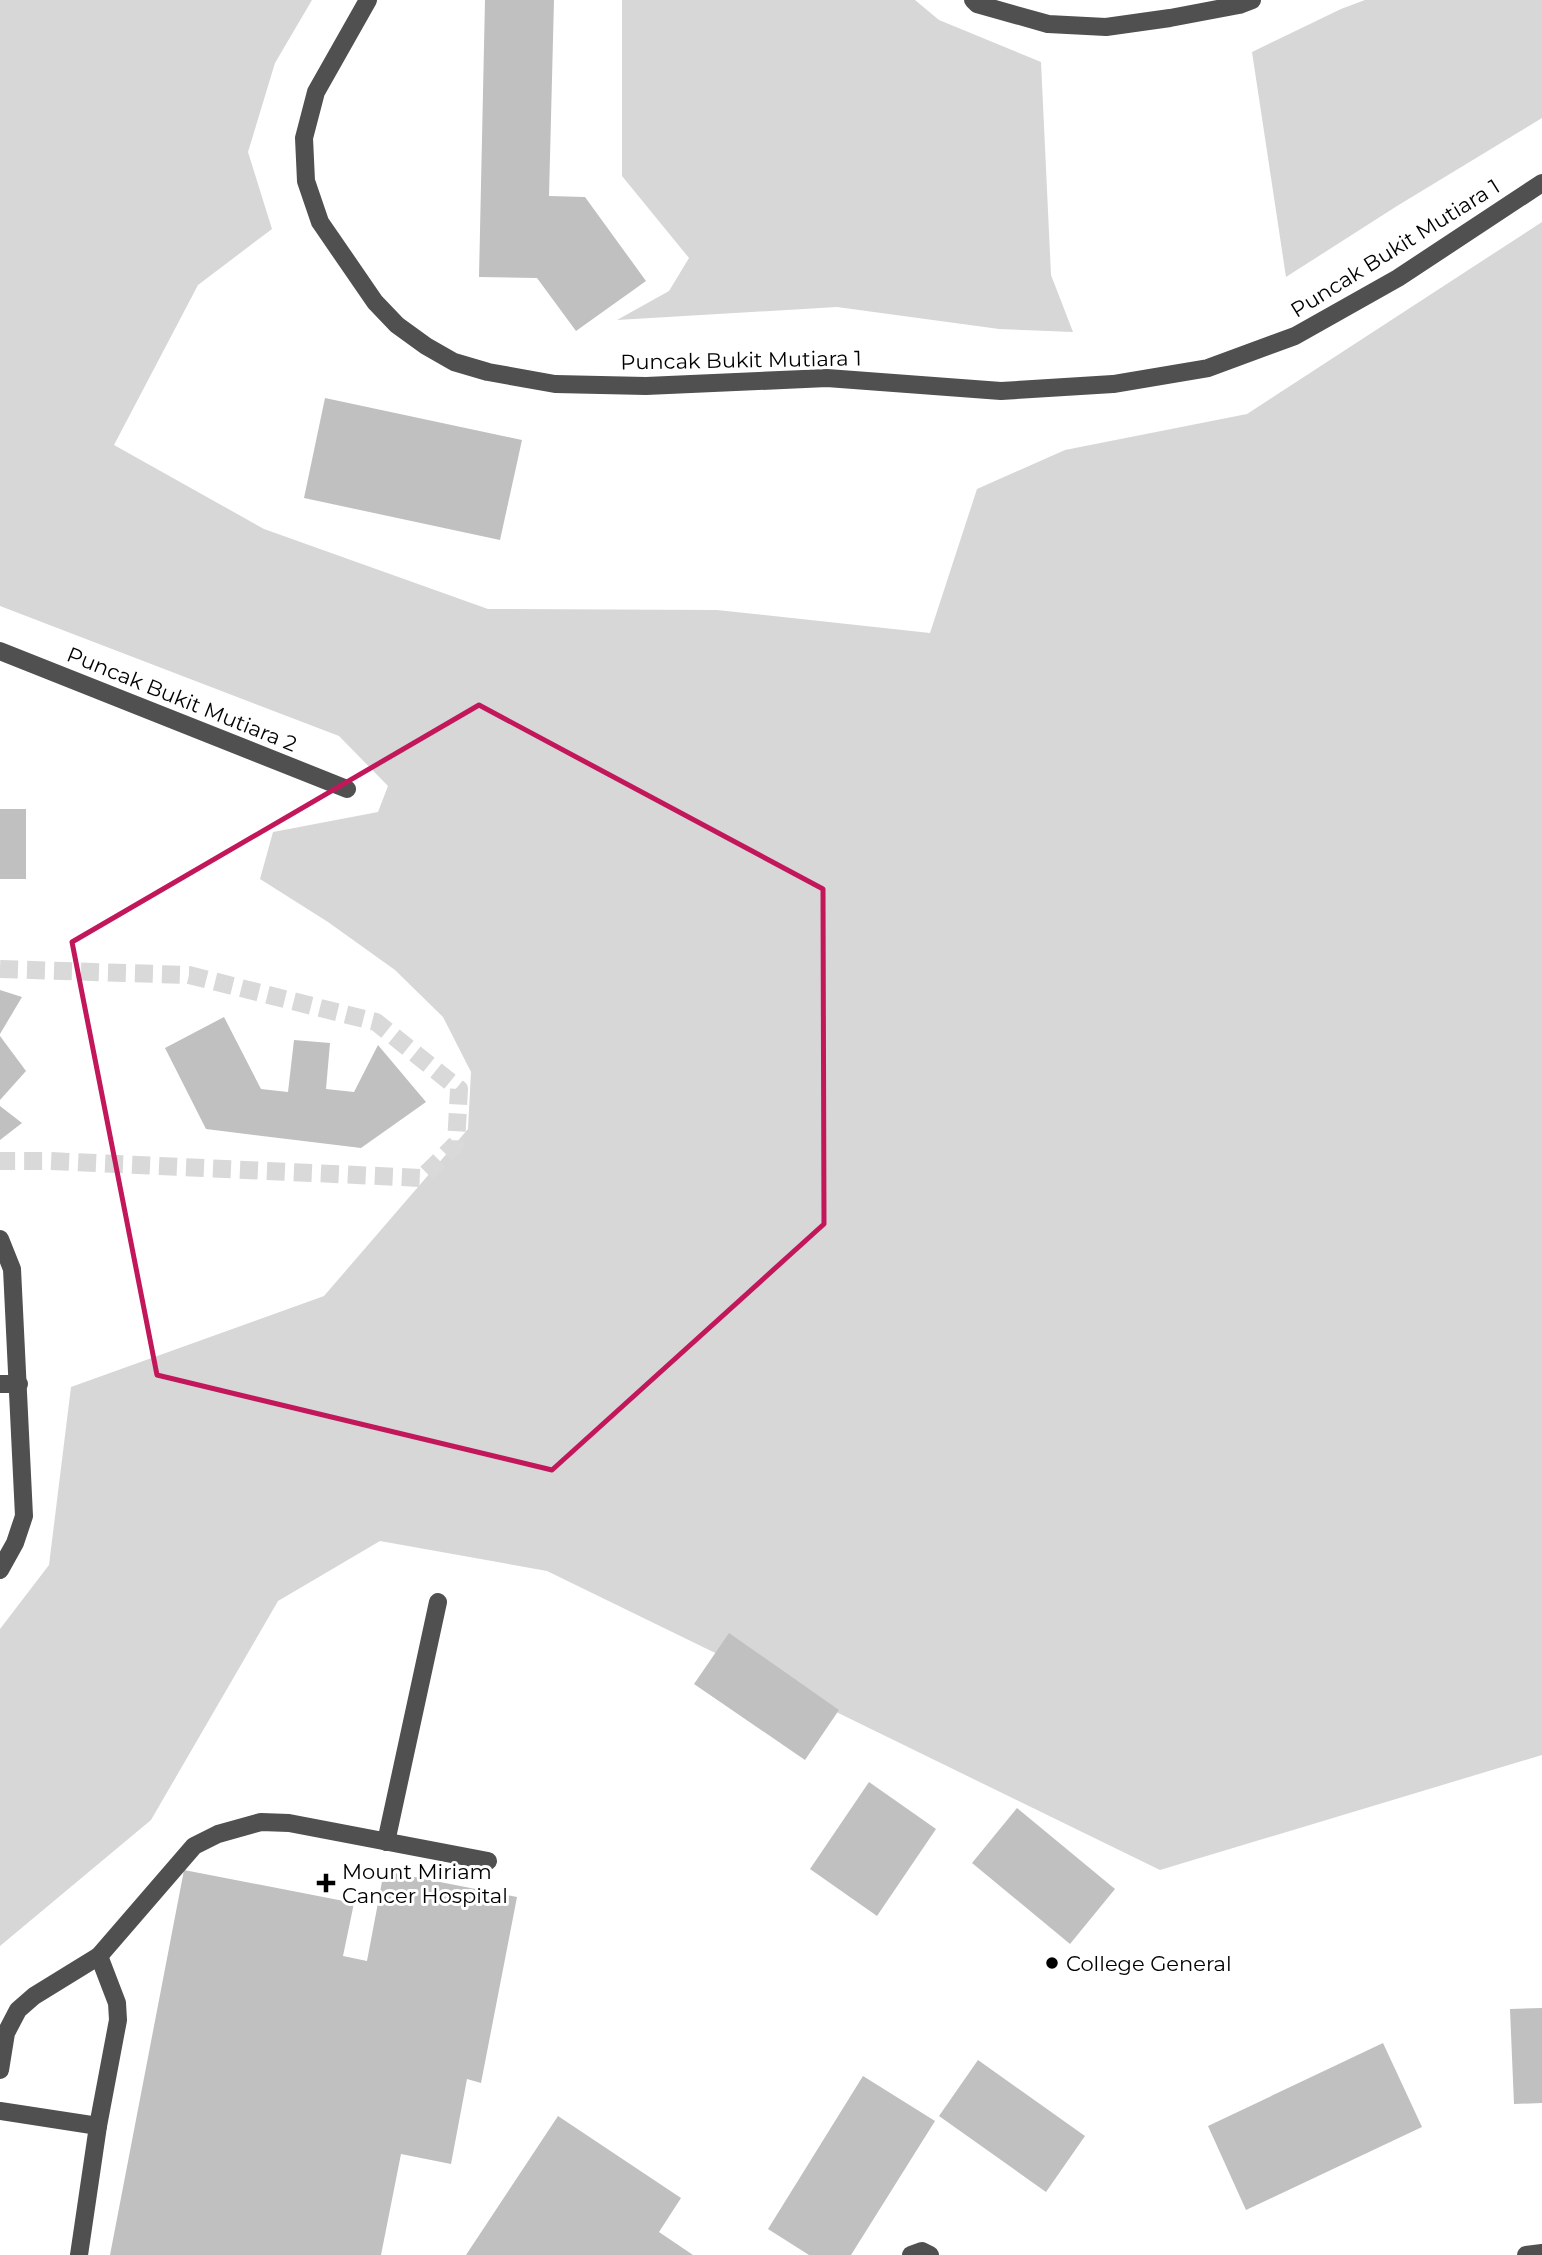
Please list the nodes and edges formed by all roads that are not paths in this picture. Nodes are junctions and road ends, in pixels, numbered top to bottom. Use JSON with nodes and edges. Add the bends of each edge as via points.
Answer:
{"nodes":[{"id":1,"x":368,"y":0,"type":"edge"},
{"id":2,"x":972,"y":0,"type":"edge"},
{"id":3,"x":1252,"y":0,"type":"edge"},
{"id":4,"x":1542,"y":183,"type":"edge"},
{"id":5,"x":0,"y":651,"type":"edge"},
{"id":6,"x":347,"y":789,"type":"dead end"},
{"id":7,"x":0,"y":1239,"type":"edge"},
{"id":8,"x":0,"y":1384,"type":"edge"},
{"id":9,"x":19,"y":1384,"type":"junction"},
{"id":10,"x":0,"y":1570,"type":"edge"},
{"id":11,"x":438,"y":1602,"type":"dead end"},
{"id":12,"x":386,"y":1842,"type":"junction"},
{"id":13,"x":488,"y":1861,"type":"dead end"},
{"id":14,"x":99,"y":1956,"type":"junction"},
{"id":15,"x":0,"y":2070,"type":"edge"},
{"id":16,"x":0,"y":2110,"type":"edge"},
{"id":17,"x":98,"y":2126,"type":"junction"},
{"id":18,"x":1542,"y":2253,"type":"edge"},
{"id":19,"x":79,"y":2255,"type":"edge"},
{"id":20,"x":911,"y":2255,"type":"edge"},
{"id":21,"x":930,"y":2255,"type":"edge"},
{"id":22,"x":1526,"y":2255,"type":"edge"}],
"edges":[{"from":1,"to":4,"type":"street","name":"Puncak Bukit Mutiara 1","via":[[316,92],[304,138],[306,181],[320,222],[375,302],[397,326],[426,346],[477,369],[555,384],[646,386],[827,378],[1001,391],[1112,384],[1208,368],[1295,336],[1398,278]]},
{"from":2,"to":3,"type":"street","via":[[1048,23],[1106,27]]},
{"from":5,"to":6,"type":"street","name":"Puncak Bukit Mutiara 2"},
{"from":7,"to":9,"type":"street","via":[[12,1269]]},
{"from":8,"to":9,"type":"street"},
{"from":9,"to":10,"type":"street","via":[[24,1516]]},
{"from":11,"to":12,"type":"street"},
{"from":12,"to":13,"type":"street"},
{"from":12,"to":14,"type":"street","via":[[261,1822],[218,1834],[194,1846]]},
{"from":14,"to":15,"type":"street","via":[[18,2011],[6,2033]]},
{"from":14,"to":17,"type":"street","via":[[117,2004],[118,2020]]},
{"from":16,"to":17,"type":"street"},
{"from":17,"to":19,"type":"street"},
{"from":18,"to":22,"type":"street"},
{"from":20,"to":21,"type":"street","via":[[922,2251]]}]}
